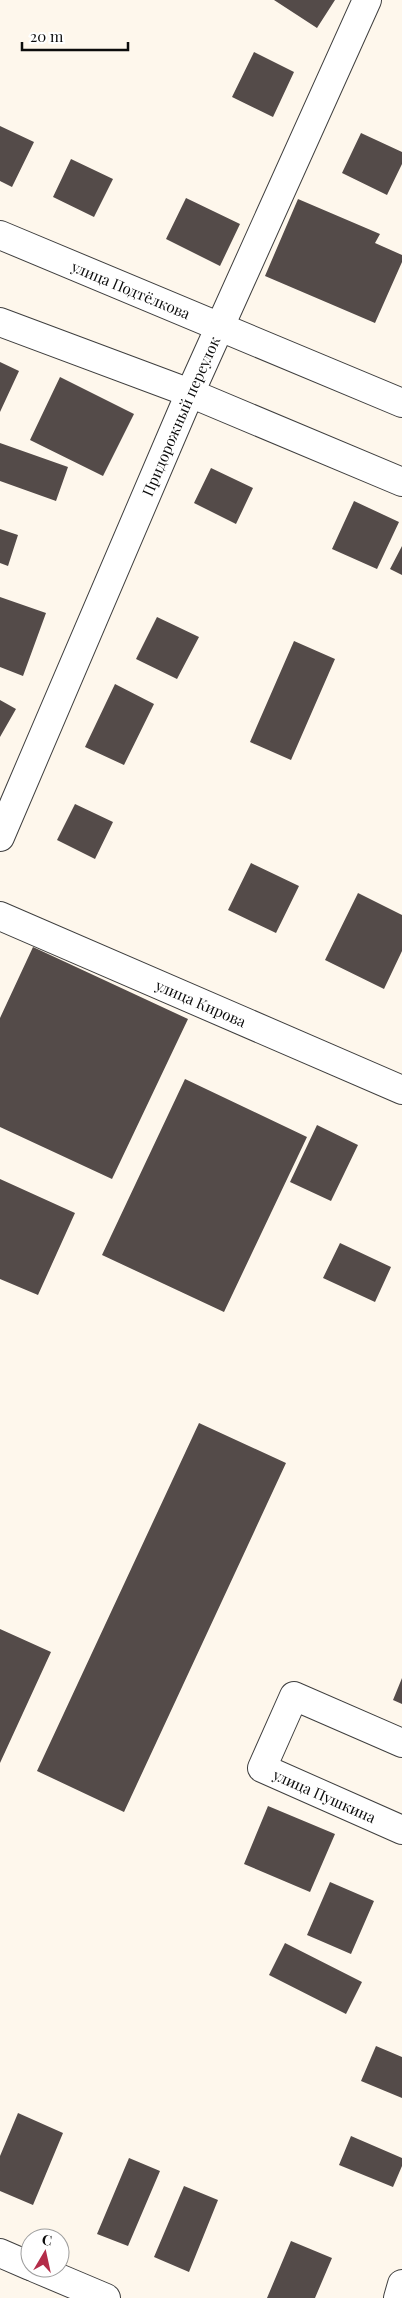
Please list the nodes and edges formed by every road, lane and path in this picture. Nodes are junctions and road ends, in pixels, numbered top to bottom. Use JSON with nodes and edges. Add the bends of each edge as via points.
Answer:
{"nodes":[{"id":1,"x":367,"y":0,"type":"edge"},
{"id":2,"x":0,"y":235,"type":"edge"},
{"id":3,"x":0,"y":322,"type":"edge"},
{"id":4,"x":220,"y":326,"type":"junction"},
{"id":5,"x":190,"y":392,"type":"junction"},
{"id":6,"x":402,"y":403,"type":"edge"},
{"id":7,"x":402,"y":482,"type":"edge"},
{"id":8,"x":0,"y":837,"type":"edge"},
{"id":9,"x":0,"y":916,"type":"edge"},
{"id":10,"x":402,"y":1090,"type":"edge"},
{"id":11,"x":402,"y":1743,"type":"edge"},
{"id":12,"x":402,"y":1830,"type":"edge"},
{"id":13,"x":0,"y":2253,"type":"edge"},
{"id":14,"x":20,"y":2262,"type":"edge"},
{"id":15,"x":59,"y":2278,"type":"edge"},
{"id":16,"x":402,"y":2284,"type":"edge"},
{"id":17,"x":106,"y":2298,"type":"edge"},
{"id":18,"x":398,"y":2298,"type":"edge"}],
"edges":[{"from":1,"to":4,"type":"street","name":"Придорожный переулок"},
{"from":2,"to":4,"type":"street","name":"улица Подтёлкова"},
{"from":3,"to":5,"type":"street"},
{"from":4,"to":5,"type":"street","name":"Придорожный переулок"},
{"from":4,"to":6,"type":"street","name":"улица Подтёлкова"},
{"from":5,"to":7,"type":"street"},
{"from":5,"to":8,"type":"street","name":"Придорожный переулок"},
{"from":9,"to":10,"type":"street","name":"улица Кирова"},
{"from":11,"to":12,"type":"street","name":"улица Пушкина","via":[[294,1696],[262,1768]]},
{"from":13,"to":14,"type":"street"},
{"from":15,"to":17,"type":"street"},
{"from":16,"to":18,"type":"street"}]}
